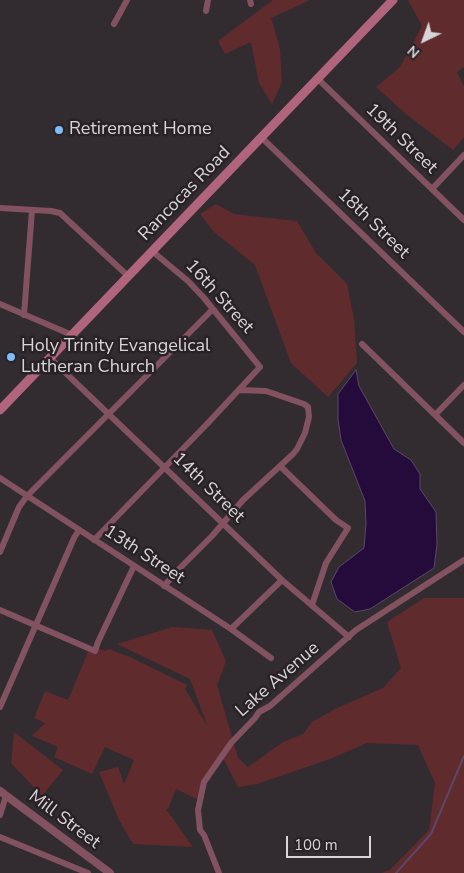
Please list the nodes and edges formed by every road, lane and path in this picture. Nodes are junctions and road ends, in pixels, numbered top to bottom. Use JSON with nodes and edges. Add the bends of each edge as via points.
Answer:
{"nodes":[{"id":1,"x":127,"y":0,"type":"edge"},
{"id":2,"x":208,"y":0,"type":"edge"},
{"id":3,"x":392,"y":0,"type":"edge"},
{"id":4,"x":206,"y":11,"type":"dead end"},
{"id":5,"x":114,"y":24,"type":"dead end"},
{"id":6,"x":318,"y":79,"type":"junction"},
{"id":7,"x":261,"y":137,"type":"junction"},
{"id":8,"x":464,"y":155,"type":"edge"},
{"id":9,"x":432,"y":189,"type":"junction"},
{"id":10,"x":0,"y":208,"type":"edge"},
{"id":11,"x":32,"y":210,"type":"junction"},
{"id":12,"x":464,"y":220,"type":"edge"},
{"id":13,"x":152,"y":251,"type":"junction"},
{"id":14,"x":128,"y":276,"type":"junction"},
{"id":15,"x":0,"y":304,"type":"edge"},
{"id":16,"x":212,"y":310,"type":"junction"},
{"id":17,"x":24,"y":315,"type":"junction"},
{"id":18,"x":464,"y":332,"type":"edge"},
{"id":19,"x":72,"y":335,"type":"junction"},
{"id":20,"x":362,"y":344,"type":"dead end"},
{"id":21,"x":50,"y":358,"type":"junction"},
{"id":22,"x":464,"y":385,"type":"edge"},
{"id":23,"x":239,"y":390,"type":"junction"},
{"id":24,"x":0,"y":410,"type":"edge"},
{"id":25,"x":109,"y":414,"type":"junction"},
{"id":26,"x":436,"y":414,"type":"junction"},
{"id":27,"x":464,"y":443,"type":"edge"},
{"id":28,"x":280,"y":466,"type":"junction"},
{"id":29,"x":165,"y":468,"type":"junction"},
{"id":30,"x":0,"y":478,"type":"edge"},
{"id":31,"x":27,"y":496,"type":"junction"},
{"id":32,"x":223,"y":523,"type":"junction"},
{"id":33,"x":79,"y":530,"type":"junction"},
{"id":34,"x":94,"y":540,"type":"junction"},
{"id":35,"x":0,"y":552,"type":"edge"},
{"id":36,"x":464,"y":560,"type":"edge"},
{"id":37,"x":134,"y":566,"type":"junction"},
{"id":38,"x":282,"y":580,"type":"junction"},
{"id":39,"x":164,"y":586,"type":"junction"},
{"id":40,"x":312,"y":605,"type":"junction"},
{"id":41,"x":0,"y":610,"type":"edge"},
{"id":42,"x":36,"y":626,"type":"junction"},
{"id":43,"x":231,"y":629,"type":"junction"},
{"id":44,"x":349,"y":637,"type":"junction"},
{"id":45,"x":271,"y":658,"type":"dead end"},
{"id":46,"x":0,"y":707,"type":"edge"},
{"id":47,"x":3,"y":794,"type":"edge"},
{"id":48,"x":0,"y":815,"type":"edge"},
{"id":49,"x":0,"y":837,"type":"edge"},
{"id":50,"x":88,"y":873,"type":"edge"},
{"id":51,"x":110,"y":873,"type":"edge"},
{"id":52,"x":219,"y":873,"type":"edge"}],
"edges":[{"from":1,"to":5,"type":"street"},
{"from":2,"to":4,"type":"street"},
{"from":3,"to":6,"type":"main road","name":"Rancocas Road"},
{"from":6,"to":7,"type":"main road","name":"Rancocas Road"},
{"from":6,"to":9,"type":"street","name":"19th Street"},
{"from":7,"to":13,"type":"main road","name":"Rancocas Road"},
{"from":7,"to":18,"type":"street","name":"18th Street"},
{"from":8,"to":9,"type":"street"},
{"from":9,"to":12,"type":"street","name":"19th Street"},
{"from":10,"to":11,"type":"street"},
{"from":11,"to":14,"type":"street","via":[[51,211],[64,216]]},
{"from":11,"to":17,"type":"street"},
{"from":13,"to":14,"type":"main road","name":"Rancocas Road"},
{"from":13,"to":16,"type":"street","name":"16th Street","via":[[188,281]]},
{"from":14,"to":19,"type":"main road","name":"Rancocas Road"},
{"from":15,"to":17,"type":"street"},
{"from":16,"to":23,"type":"street","name":"16th Street","via":[[260,367]]},
{"from":16,"to":25,"type":"street"},
{"from":17,"to":19,"type":"street"},
{"from":19,"to":21,"type":"main road","name":"Rancocas Road"},
{"from":20,"to":26,"type":"street"},
{"from":21,"to":24,"type":"main road","name":"Rancocas Road"},
{"from":21,"to":25,"type":"street","name":"14th Street"},
{"from":22,"to":26,"type":"street"},
{"from":23,"to":28,"type":"street","via":[[266,391],[308,407],[309,417],[303,439]]},
{"from":23,"to":29,"type":"street"},
{"from":25,"to":29,"type":"street","name":"14th Street"},
{"from":25,"to":31,"type":"street"},
{"from":26,"to":27,"type":"street"},
{"from":28,"to":32,"type":"street"},
{"from":28,"to":40,"type":"street","via":[[348,528],[326,563]]},
{"from":29,"to":32,"type":"street","name":"14th Street"},
{"from":29,"to":34,"type":"street"},
{"from":30,"to":31,"type":"street","name":"13th Street"},
{"from":31,"to":33,"type":"street","name":"13th Street"},
{"from":31,"to":35,"type":"street"},
{"from":32,"to":38,"type":"street","name":"14th Street"},
{"from":32,"to":39,"type":"street"},
{"from":33,"to":34,"type":"street","name":"13th Street"},
{"from":33,"to":42,"type":"street"},
{"from":34,"to":37,"type":"street","name":"13th Street"},
{"from":36,"to":44,"type":"street","name":"Lake Avenue"},
{"from":37,"to":39,"type":"street","name":"13th Street"},
{"from":37,"to":42,"type":"street","via":[[95,651]]},
{"from":38,"to":40,"type":"street","name":"14th Street"},
{"from":38,"to":43,"type":"street"},
{"from":39,"to":43,"type":"street","name":"13th Street"},
{"from":40,"to":44,"type":"street","name":"14th Street"},
{"from":41,"to":42,"type":"street"},
{"from":42,"to":46,"type":"street"},
{"from":43,"to":45,"type":"street","name":"13th Street"},
{"from":44,"to":52,"type":"street","name":"Lake Avenue","via":[[259,712],[231,743],[204,782],[198,817],[200,830]]},
{"from":47,"to":48,"type":"street"},
{"from":47,"to":51,"type":"street","name":"Mill Street"},
{"from":49,"to":50,"type":"street"}]}
